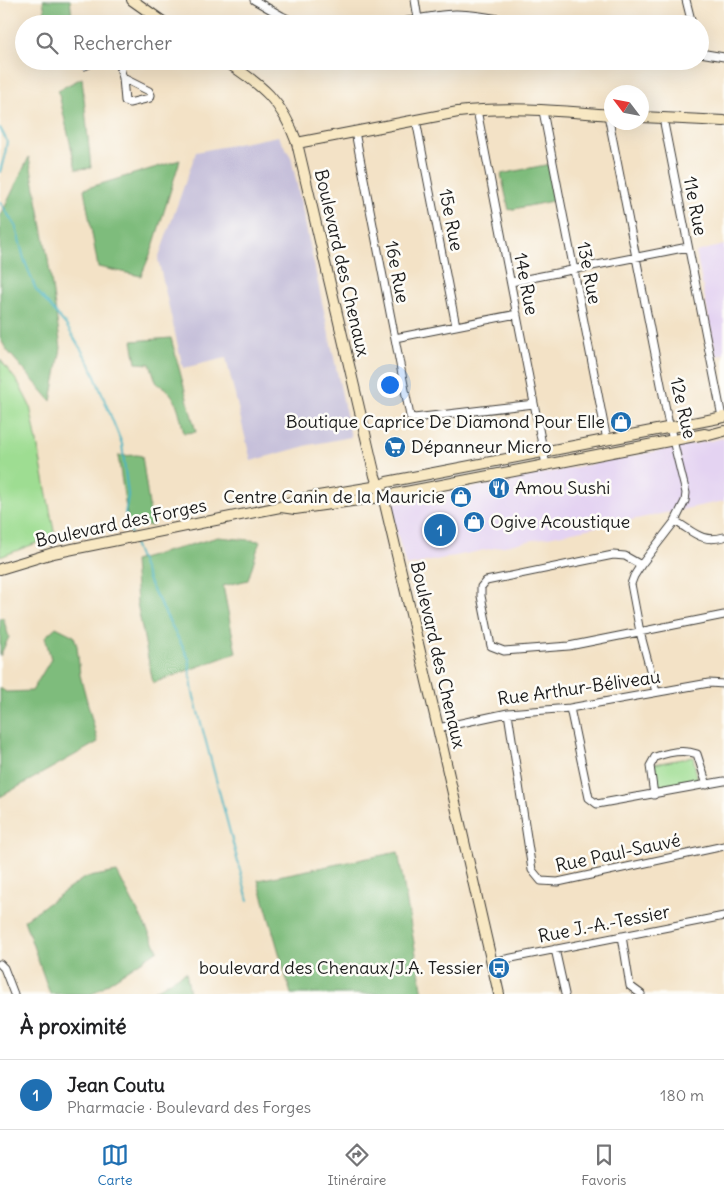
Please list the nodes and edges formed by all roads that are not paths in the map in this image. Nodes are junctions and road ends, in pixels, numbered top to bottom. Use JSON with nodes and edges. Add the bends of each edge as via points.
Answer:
{"nodes":[{"id":1,"x":132,"y":0,"type":"edge"},
{"id":2,"x":254,"y":0,"type":"edge"},
{"id":3,"x":415,"y":0,"type":"edge"},
{"id":4,"x":686,"y":0,"type":"edge"},
{"id":5,"x":147,"y":15,"type":"edge"},
{"id":6,"x":280,"y":15,"type":"edge"},
{"id":7,"x":417,"y":15,"type":"edge"},
{"id":8,"x":439,"y":15,"type":"edge"},
{"id":9,"x":472,"y":15,"type":"edge"},
{"id":10,"x":690,"y":15,"type":"edge"},
{"id":11,"x":709,"y":54,"type":"edge"},
{"id":12,"x":724,"y":57,"type":"edge"},
{"id":13,"x":121,"y":70,"type":"edge"},
{"id":14,"x":239,"y":70,"type":"edge"},
{"id":15,"x":123,"y":78,"type":"dead end"},
{"id":16,"x":477,"y":110,"type":"junction"},
{"id":17,"x":543,"y":111,"type":"junction"},
{"id":18,"x":604,"y":115,"type":"edge"},
{"id":19,"x":649,"y":117,"type":"edge"},
{"id":20,"x":663,"y":118,"type":"junction"},
{"id":21,"x":416,"y":120,"type":"junction"},
{"id":22,"x":724,"y":121,"type":"edge"},
{"id":23,"x":613,"y":130,"type":"edge"},
{"id":24,"x":355,"y":132,"type":"junction"},
{"id":25,"x":297,"y":143,"type":"junction"},
{"id":26,"x":688,"y":247,"type":"junction"},
{"id":27,"x":636,"y":257,"type":"junction"},
{"id":28,"x":574,"y":270,"type":"junction"},
{"id":29,"x":511,"y":282,"type":"junction"},
{"id":30,"x":517,"y":314,"type":"junction"},
{"id":31,"x":456,"y":326,"type":"junction"},
{"id":32,"x":395,"y":338,"type":"junction"},
{"id":33,"x":534,"y":404,"type":"junction"},
{"id":34,"x":723,"y":417,"type":"edge"},
{"id":35,"x":670,"y":427,"type":"junction"},
{"id":36,"x":724,"y":431,"type":"edge"},
{"id":37,"x":607,"y":440,"type":"junction"},
{"id":38,"x":675,"y":441,"type":"junction"},
{"id":39,"x":544,"y":452,"type":"junction"},
{"id":40,"x":546,"y":465,"type":"junction"},
{"id":41,"x":379,"y":486,"type":"junction"},
{"id":42,"x":380,"y":497,"type":"junction"},
{"id":43,"x":280,"y":507,"type":"junction"},
{"id":44,"x":675,"y":520,"type":"junction"},
{"id":45,"x":724,"y":538,"type":"edge"},
{"id":46,"x":641,"y":566,"type":"junction"},
{"id":47,"x":0,"y":569,"type":"edge"},
{"id":48,"x":724,"y":615,"type":"edge"},
{"id":49,"x":640,"y":632,"type":"junction"},
{"id":50,"x":724,"y":684,"type":"edge"},
{"id":51,"x":656,"y":692,"type":"junction"},
{"id":52,"x":570,"y":708,"type":"junction"},
{"id":53,"x":508,"y":713,"type":"junction"},
{"id":54,"x":438,"y":728,"type":"junction"},
{"id":55,"x":724,"y":781,"type":"edge"},
{"id":56,"x":706,"y":785,"type":"junction"},
{"id":57,"x":654,"y":794,"type":"junction"},
{"id":58,"x":724,"y":846,"type":"edge"},
{"id":59,"x":724,"y":916,"type":"edge"},
{"id":60,"x":622,"y":936,"type":"junction"},
{"id":61,"x":555,"y":949,"type":"junction"},
{"id":62,"x":491,"y":962,"type":"junction"},
{"id":63,"x":0,"y":964,"type":"edge"},
{"id":64,"x":14,"y":994,"type":"edge"},
{"id":65,"x":499,"y":994,"type":"edge"},
{"id":66,"x":564,"y":994,"type":"edge"},
{"id":67,"x":641,"y":994,"type":"edge"}],
"edges":[{"from":1,"to":5,"type":"street"},
{"from":2,"to":6,"type":"street"},
{"from":3,"to":7,"type":"street"},
{"from":4,"to":10,"type":"street"},
{"from":8,"to":9,"type":"street"},
{"from":11,"to":12,"type":"street"},
{"from":13,"to":15,"type":"street"},
{"from":14,"to":25,"type":"street","name":"Boulevard des Chenaux","via":[[273,98]]},
{"from":16,"to":17,"type":"street"},
{"from":16,"to":21,"type":"street"},
{"from":16,"to":29,"type":"street","name":"14e Rue"},
{"from":17,"to":18,"type":"street"},
{"from":17,"to":28,"type":"street","name":"13e Rue"},
{"from":19,"to":20,"type":"street"},
{"from":20,"to":22,"type":"street"},
{"from":20,"to":26,"type":"street","name":"11e Rue"},
{"from":21,"to":24,"type":"street"},
{"from":21,"to":31,"type":"street","name":"15e Rue"},
{"from":23,"to":27,"type":"street","name":"12e Rue"},
{"from":24,"to":25,"type":"street"},
{"from":24,"to":32,"type":"street","name":"16e Rue"},
{"from":25,"to":41,"type":"street","name":"Boulevard des Chenaux"},
{"from":26,"to":27,"type":"street"},
{"from":26,"to":34,"type":"street","name":"11e Rue"},
{"from":27,"to":28,"type":"street"},
{"from":27,"to":35,"type":"street","name":"12e Rue"},
{"from":28,"to":29,"type":"street"},
{"from":28,"to":37,"type":"street","name":"13e Rue"},
{"from":29,"to":30,"type":"street","name":"14e Rue"},
{"from":30,"to":31,"type":"street"},
{"from":30,"to":33,"type":"street","name":"14e Rue"},
{"from":31,"to":32,"type":"street"},
{"from":32,"to":33,"type":"street","name":"16e Rue","via":[[411,417]]},
{"from":33,"to":39,"type":"street","name":"14e Rue"},
{"from":34,"to":35,"type":"street","name":"Boulevard des Forges"},
{"from":35,"to":37,"type":"street","name":"Boulevard des Forges"},
{"from":35,"to":38,"type":"street","name":"12e Rue"},
{"from":36,"to":38,"type":"street","name":"Boulevard des Forges"},
{"from":37,"to":39,"type":"street","name":"Boulevard des Forges"},
{"from":38,"to":40,"type":"street","name":"Boulevard des Forges"},
{"from":38,"to":44,"type":"street","name":"12e Rue","via":[[687,497]]},
{"from":39,"to":40,"type":"street","name":"14e Rue"},
{"from":39,"to":41,"type":"street","name":"Boulevard des Forges"},
{"from":40,"to":42,"type":"street","name":"Boulevard des Forges"},
{"from":41,"to":42,"type":"street","name":"Boulevard des Chenaux"},
{"from":41,"to":43,"type":"street","name":"Boulevard des Forges","via":[[294,500]]},
{"from":42,"to":43,"type":"street","name":"Boulevard des Forges","via":[[295,509]]},
{"from":42,"to":54,"type":"street","name":"Boulevard des Chenaux","via":[[385,504]]},
{"from":43,"to":47,"type":"street","name":"Boulevard des Forges","via":[[53,552]]},
{"from":44,"to":45,"type":"street","via":[[704,538]]},
{"from":44,"to":46,"type":"street","name":"12e Rue"},
{"from":46,"to":49,"type":"street","name":"12e Rue","via":[[631,584]]},
{"from":46,"to":49,"type":"street","via":[[626,556],[603,557],[486,580],[481,587],[491,646],[496,649],[569,646]]},
{"from":48,"to":49,"type":"street"},
{"from":49,"to":51,"type":"street","name":"12e Rue"},
{"from":50,"to":51,"type":"street","name":"Rue Arthur-Béliveau"},
{"from":51,"to":52,"type":"street","name":"Rue Arthur-Béliveau"},
{"from":52,"to":53,"type":"street","name":"Rue Arthur-Béliveau"},
{"from":52,"to":57,"type":"street","via":[[589,798],[597,804]]},
{"from":53,"to":54,"type":"street","name":"Rue Arthur-Béliveau"},
{"from":53,"to":58,"type":"street","name":"Rue Paul-Sauvé","via":[[532,870],[541,881],[558,882]]},
{"from":54,"to":62,"type":"street","name":"Boulevard des Chenaux"},
{"from":55,"to":56,"type":"street"},
{"from":56,"to":57,"type":"street"},
{"from":56,"to":57,"type":"street","via":[[697,754],[687,751],[661,755],[655,757],[650,766]]},
{"from":59,"to":60,"type":"street","name":"Rue J.-A.-Tessier"},
{"from":60,"to":61,"type":"street","name":"Rue J.-A.-Tessier"},
{"from":60,"to":67,"type":"street","via":[[630,986]]},
{"from":61,"to":62,"type":"street","name":"Rue J.-A.-Tessier"},
{"from":61,"to":66,"type":"street"},
{"from":62,"to":65,"type":"street","name":"Boulevard des Chenaux"},
{"from":63,"to":64,"type":"street"}]}
